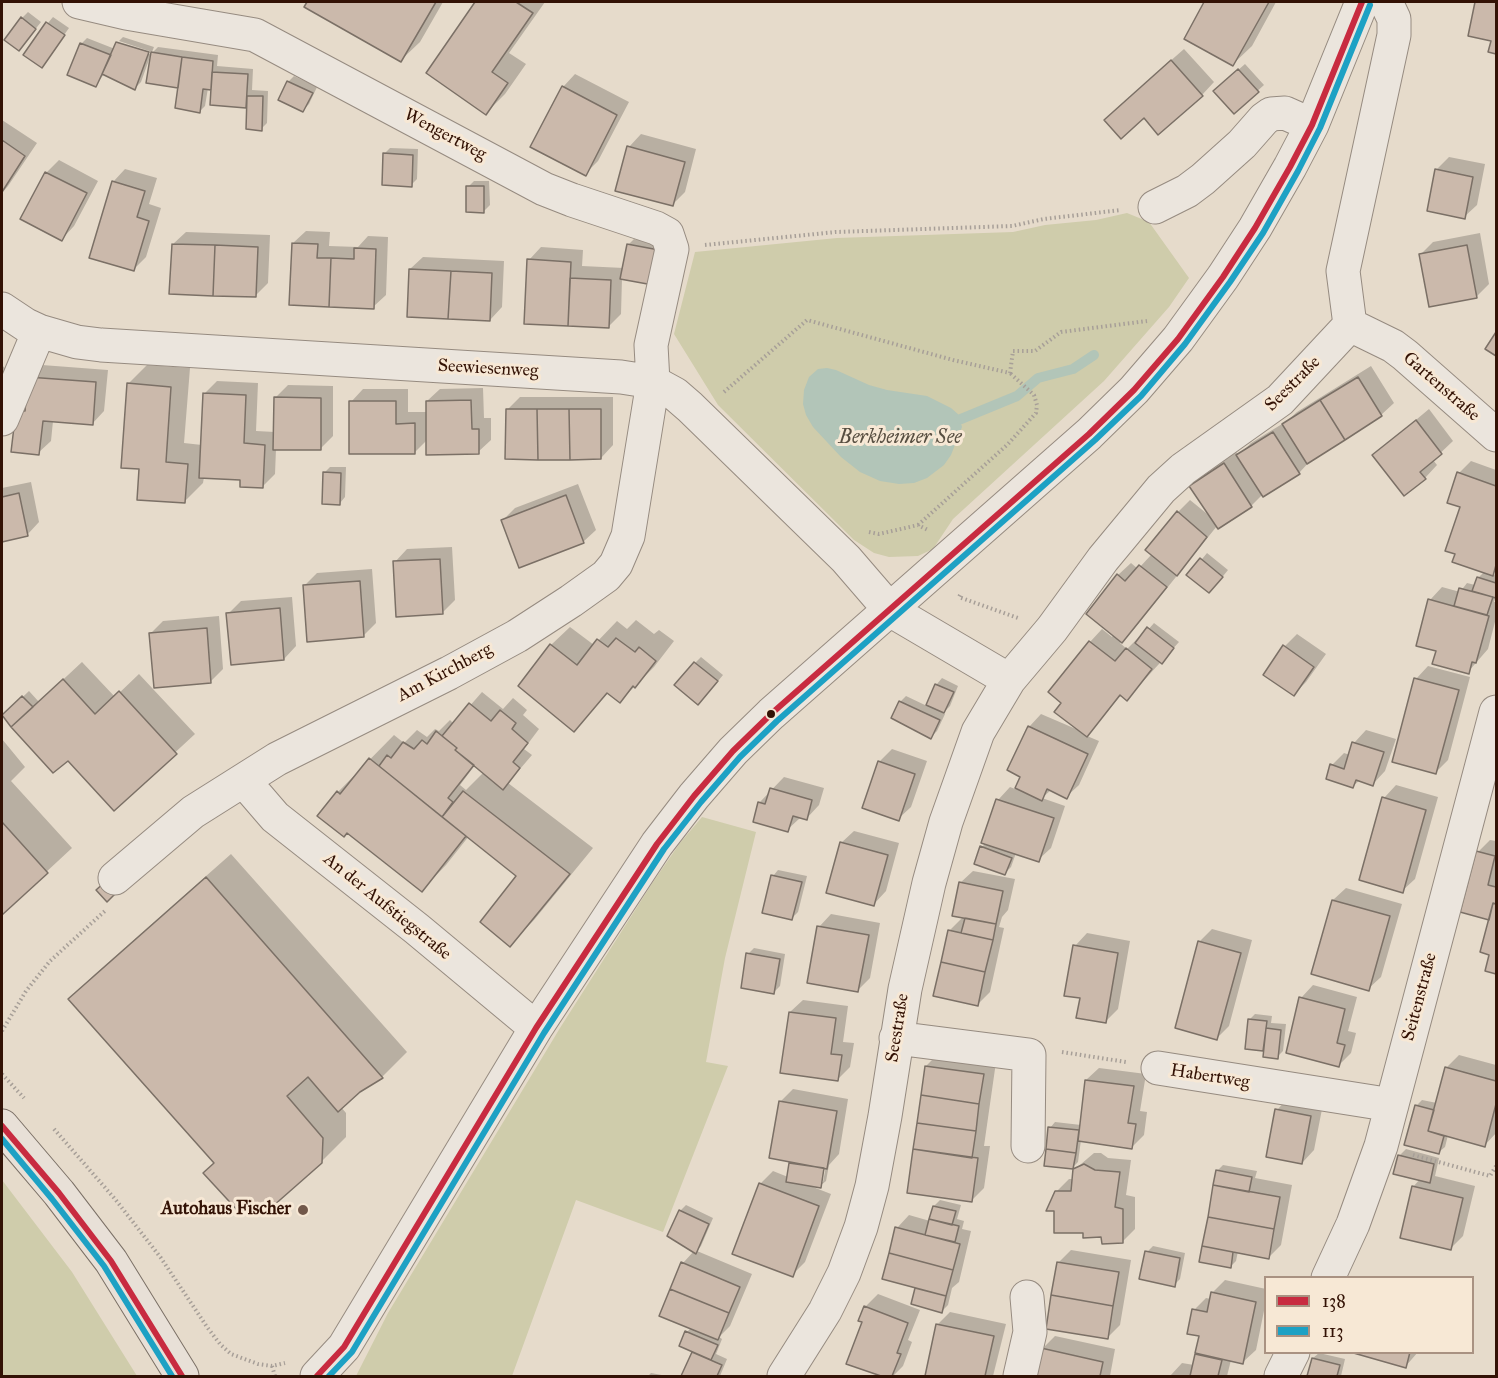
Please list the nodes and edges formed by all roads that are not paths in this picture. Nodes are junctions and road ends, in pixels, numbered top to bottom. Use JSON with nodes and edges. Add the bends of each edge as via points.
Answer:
{"nodes":[{"id":1,"x":79,"y":2,"type":"edge"},
{"id":2,"x":1362,"y":2,"type":"edge"},
{"id":3,"x":1386,"y":2,"type":"edge"},
{"id":4,"x":1312,"y":125,"type":"junction"},
{"id":5,"x":1155,"y":207,"type":"road end"},
{"id":6,"x":2,"y":309,"type":"edge"},
{"id":7,"x":1350,"y":326,"type":"junction"},
{"id":8,"x":39,"y":331,"type":"junction"},
{"id":9,"x":653,"y":382,"type":"junction"},
{"id":10,"x":2,"y":419,"type":"edge"},
{"id":11,"x":1497,"y":435,"type":"edge"},
{"id":12,"x":890,"y":610,"type":"junction"},
{"id":13,"x":1009,"y":680,"type":"junction"},
{"id":14,"x":1497,"y":712,"type":"edge"},
{"id":15,"x":244,"y":781,"type":"junction"},
{"id":16,"x":115,"y":878,"type":"road end"},
{"id":17,"x":536,"y":1028,"type":"junction"},
{"id":18,"x":896,"y":1038,"type":"junction"},
{"id":19,"x":1158,"y":1068,"type":"road end"},
{"id":20,"x":1392,"y":1105,"type":"junction"},
{"id":21,"x":2,"y":1126,"type":"edge"},
{"id":22,"x":1028,"y":1146,"type":"dead end"},
{"id":23,"x":1329,"y":1276,"type":"edge"},
{"id":24,"x":1027,"y":1297,"type":"dead end"},
{"id":25,"x":1292,"y":1354,"type":"edge"},
{"id":26,"x":340,"y":1362,"type":"edge"},
{"id":27,"x":304,"y":1369,"type":"edge"},
{"id":28,"x":786,"y":1376,"type":"edge"},
{"id":29,"x":182,"y":1377,"type":"edge"},
{"id":30,"x":1020,"y":1377,"type":"edge"},
{"id":31,"x":1281,"y":1377,"type":"edge"}],
"edges":[{"from":1,"to":9,"type":"street","name":"Wengertweg","via":[[255,35],[544,189],[667,234],[672,249],[651,345]]},
{"from":2,"to":4,"type":"street"},
{"from":3,"to":7,"type":"street","via":[[1394,19],[1394,35],[1343,271]]},
{"from":4,"to":5,"type":"street","via":[[1284,114],[1271,114],[1203,179]]},
{"from":4,"to":12,"type":"street","via":[[1223,277],[1178,339],[1134,390]]},
{"from":6,"to":8,"type":"street","name":"Seewiesenweg"},
{"from":7,"to":11,"type":"street","name":"Gartenstraße","via":[[1393,346]]},
{"from":7,"to":13,"type":"street","name":"Seestraße","via":[[1281,400],[1161,489]]},
{"from":8,"to":9,"type":"street","name":"Seewiesenweg","via":[[101,345]]},
{"from":8,"to":10,"type":"street"},
{"from":9,"to":12,"type":"street","name":"Seewiesenweg","via":[[675,394],[698,415],[846,559]]},
{"from":9,"to":15,"type":"street","name":"Am Kirchberg","via":[[628,536],[606,576],[517,636],[286,753]]},
{"from":12,"to":13,"type":"street"},
{"from":12,"to":17,"type":"street","via":[[771,714],[694,796],[657,844]]},
{"from":13,"to":18,"type":"street","name":"Seestraße","via":[[978,732],[945,822]]},
{"from":14,"to":20,"type":"street","name":"Seitenstraße"},
{"from":15,"to":16,"type":"street","name":"Am Kirchberg","via":[[193,812]]},
{"from":15,"to":17,"type":"street","name":"An der Aufstiegstraße","via":[[274,817]]},
{"from":17,"to":26,"type":"street"},
{"from":18,"to":22,"type":"street","via":[[1029,1055]]},
{"from":18,"to":28,"type":"street","name":"Seestraße","via":[[872,1186],[861,1227],[825,1311]]},
{"from":19,"to":20,"type":"street","name":"Habertweg"},
{"from":20,"to":23,"type":"street","name":"Seitenstraße","via":[[1353,1224]]},
{"from":21,"to":29,"type":"main road","via":[[111,1262]]},
{"from":24,"to":30,"type":"street","via":[[1030,1332]]},
{"from":25,"to":31,"type":"street"},
{"from":26,"to":27,"type":"street"}]}
